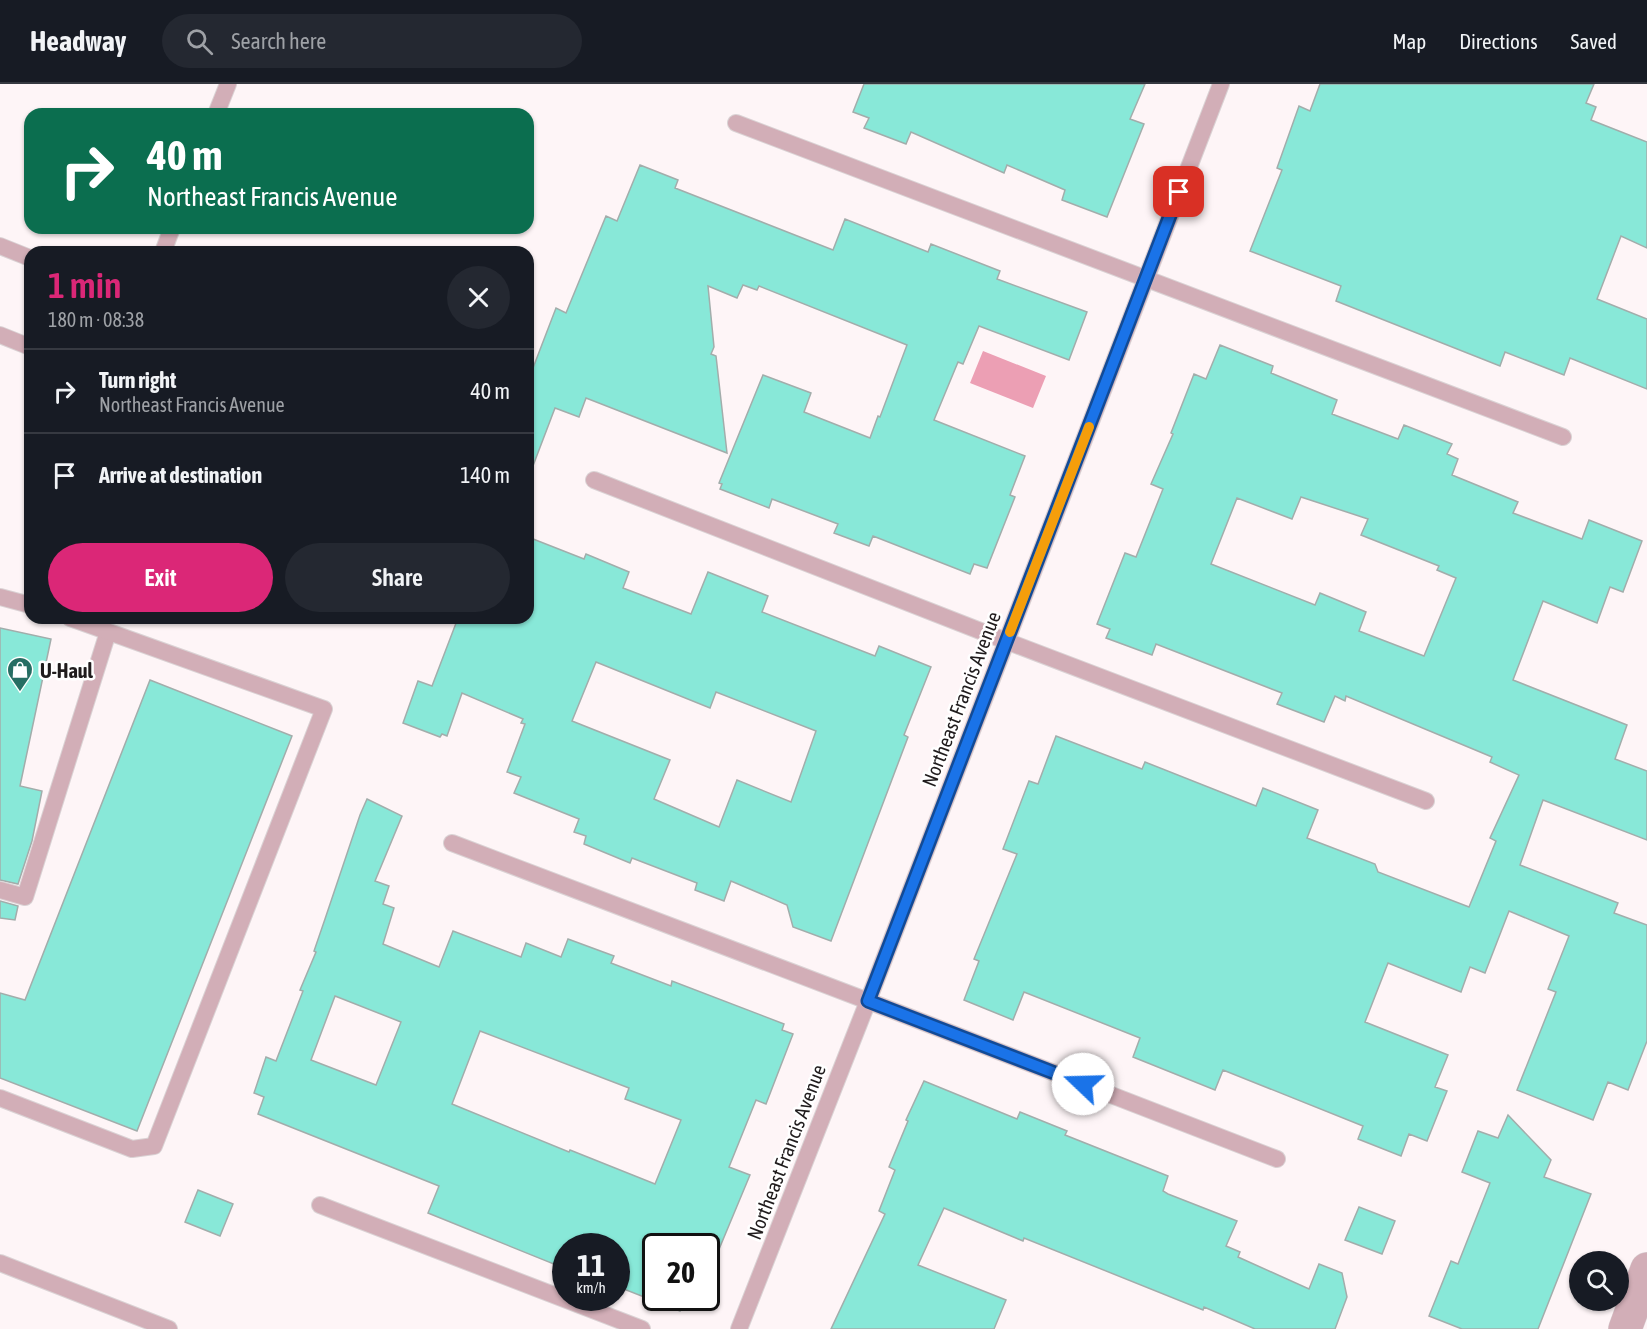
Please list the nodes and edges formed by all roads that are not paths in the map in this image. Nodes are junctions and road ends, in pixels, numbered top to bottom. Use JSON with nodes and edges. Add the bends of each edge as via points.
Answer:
{"nodes":[{"id":1,"x":228,"y":84,"type":"edge"},
{"id":2,"x":1221,"y":84,"type":"edge"},
{"id":3,"x":218,"y":108,"type":"edge"},
{"id":4,"x":736,"y":123,"type":"dead end"},
{"id":5,"x":0,"y":246,"type":"edge"},
{"id":6,"x":24,"y":256,"type":"edge"},
{"id":7,"x":1145,"y":278,"type":"junction"},
{"id":8,"x":0,"y":335,"type":"edge"},
{"id":9,"x":24,"y":344,"type":"edge"},
{"id":10,"x":1563,"y":438,"type":"dead end"},
{"id":11,"x":594,"y":480,"type":"dead end"},
{"id":12,"x":0,"y":597,"type":"edge"},
{"id":13,"x":24,"y":603,"type":"edge"},
{"id":14,"x":86,"y":624,"type":"edge"},
{"id":15,"x":108,"y":632,"type":"junction"},
{"id":16,"x":1006,"y":641,"type":"junction"},
{"id":17,"x":1426,"y":801,"type":"dead end"},
{"id":18,"x":452,"y":843,"type":"dead end"},
{"id":19,"x":0,"y":890,"type":"edge"},
{"id":20,"x":868,"y":1001,"type":"junction"},
{"id":21,"x":0,"y":1098,"type":"edge"},
{"id":22,"x":1277,"y":1159,"type":"dead end"},
{"id":23,"x":320,"y":1205,"type":"dead end"},
{"id":24,"x":0,"y":1263,"type":"edge"},
{"id":25,"x":1647,"y":1269,"type":"edge"},
{"id":26,"x":170,"y":1329,"type":"edge"},
{"id":27,"x":642,"y":1329,"type":"edge"},
{"id":28,"x":739,"y":1329,"type":"edge"},
{"id":29,"x":1625,"y":1329,"type":"edge"}],
"edges":[{"from":1,"to":3,"type":"lane"},
{"from":2,"to":7,"type":"lane","name":"Northeast Francis Avenue"},
{"from":4,"to":7,"type":"lane"},
{"from":5,"to":6,"type":"lane"},
{"from":7,"to":10,"type":"lane"},
{"from":7,"to":16,"type":"lane","name":"Northeast Francis Avenue"},
{"from":8,"to":9,"type":"lane"},
{"from":11,"to":16,"type":"lane"},
{"from":12,"to":13,"type":"lane"},
{"from":14,"to":15,"type":"lane"},
{"from":15,"to":19,"type":"lane","via":[[25,897]]},
{"from":15,"to":21,"type":"lane","via":[[324,709],[154,1146],[132,1149]]},
{"from":16,"to":17,"type":"lane"},
{"from":16,"to":20,"type":"lane","name":"Northeast Francis Avenue"},
{"from":18,"to":20,"type":"lane"},
{"from":20,"to":22,"type":"lane"},
{"from":20,"to":28,"type":"lane","name":"Northeast Francis Avenue"},
{"from":23,"to":27,"type":"lane"},
{"from":24,"to":26,"type":"lane"},
{"from":25,"to":29,"type":"street"}]}
